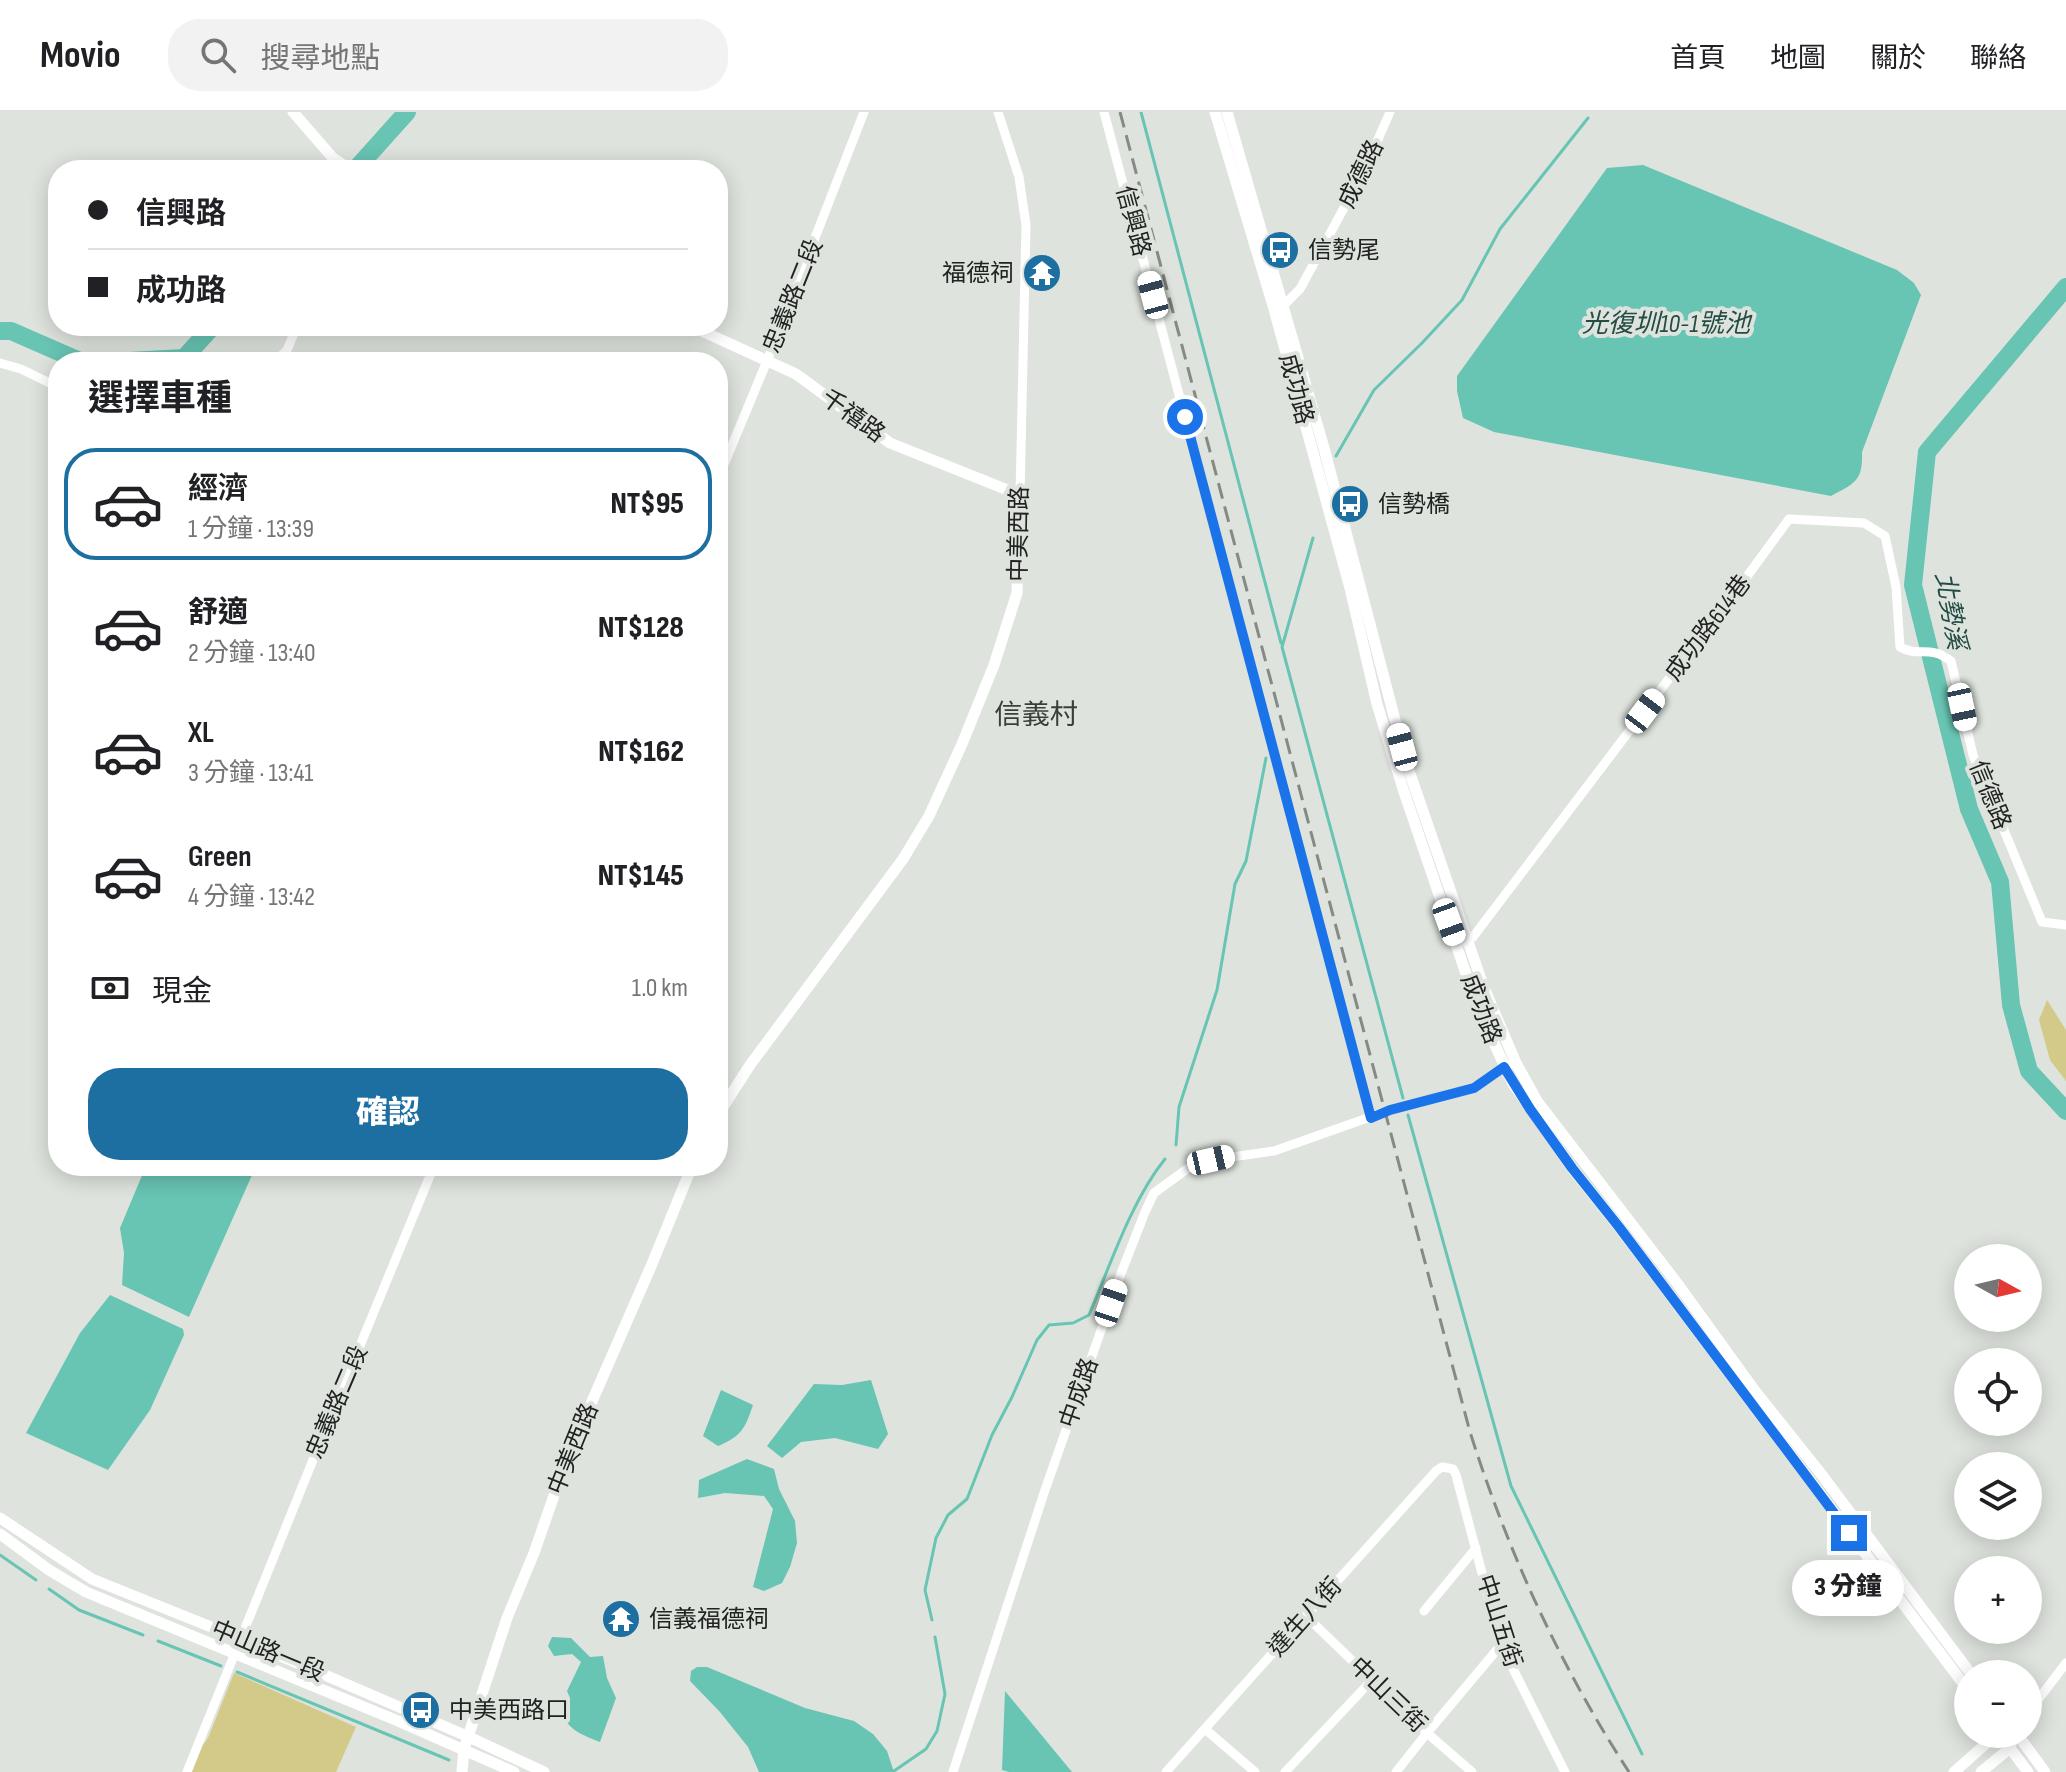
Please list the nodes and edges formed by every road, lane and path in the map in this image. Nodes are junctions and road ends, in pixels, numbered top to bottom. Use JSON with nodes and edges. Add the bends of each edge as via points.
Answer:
{"nodes":[{"id":1,"x":293,"y":112,"type":"edge"},
{"id":2,"x":864,"y":112,"type":"edge"},
{"id":3,"x":998,"y":112,"type":"edge"},
{"id":4,"x":1104,"y":112,"type":"edge"},
{"id":5,"x":1215,"y":112,"type":"edge"},
{"id":6,"x":1227,"y":112,"type":"edge"},
{"id":7,"x":1390,"y":112,"type":"edge"},
{"id":8,"x":336,"y":160,"type":"edge"},
{"id":9,"x":1278,"y":308,"type":"junction"},
{"id":10,"x":713,"y":336,"type":"edge"},
{"id":11,"x":767,"y":361,"type":"junction"},
{"id":12,"x":0,"y":363,"type":"edge"},
{"id":13,"x":48,"y":382,"type":"edge"},
{"id":14,"x":728,"y":455,"type":"edge"},
{"id":15,"x":1020,"y":495,"type":"junction"},
{"id":16,"x":1908,"y":652,"type":"joint"},
{"id":17,"x":2066,"y":925,"type":"edge"},
{"id":18,"x":1463,"y":942,"type":"junction"},
{"id":19,"x":1510,"y":1065,"type":"junction"},
{"id":20,"x":728,"y":1099,"type":"edge"},
{"id":21,"x":1371,"y":1118,"type":"junction"},
{"id":22,"x":430,"y":1176,"type":"edge"},
{"id":23,"x":688,"y":1176,"type":"edge"},
{"id":24,"x":1446,"y":1467,"type":"joint"},
{"id":25,"x":0,"y":1518,"type":"edge"},
{"id":26,"x":0,"y":1534,"type":"edge"},
{"id":27,"x":1476,"y":1548,"type":"junction"},
{"id":28,"x":1903,"y":1594,"type":"junction"},
{"id":29,"x":1424,"y":1611,"type":"dead end"},
{"id":30,"x":1306,"y":1616,"type":"junction"},
{"id":31,"x":241,"y":1639,"type":"junction"},
{"id":32,"x":1501,"y":1645,"type":"junction"},
{"id":33,"x":235,"y":1653,"type":"junction"},
{"id":34,"x":1959,"y":1660,"type":"edge"},
{"id":35,"x":2066,"y":1663,"type":"edge"},
{"id":36,"x":1954,"y":1669,"type":"edge"},
{"id":37,"x":1372,"y":1680,"type":"junction"},
{"id":38,"x":2042,"y":1695,"type":"edge"},
{"id":39,"x":1205,"y":1729,"type":"junction"},
{"id":40,"x":1427,"y":1733,"type":"junction"},
{"id":41,"x":469,"y":1737,"type":"junction"},
{"id":42,"x":1982,"y":1748,"type":"edge"},
{"id":43,"x":2010,"y":1748,"type":"joint"},
{"id":44,"x":2026,"y":1748,"type":"edge"},
{"id":45,"x":464,"y":1749,"type":"junction"},
{"id":46,"x":187,"y":1772,"type":"edge"},
{"id":47,"x":462,"y":1772,"type":"edge"},
{"id":48,"x":514,"y":1772,"type":"edge"},
{"id":49,"x":544,"y":1772,"type":"edge"},
{"id":50,"x":953,"y":1772,"type":"edge"},
{"id":51,"x":1166,"y":1772,"type":"edge"},
{"id":52,"x":1255,"y":1772,"type":"edge"},
{"id":53,"x":1285,"y":1772,"type":"edge"},
{"id":54,"x":1396,"y":1772,"type":"edge"},
{"id":55,"x":1472,"y":1772,"type":"edge"},
{"id":56,"x":1565,"y":1772,"type":"edge"},
{"id":57,"x":1954,"y":1772,"type":"edge"},
{"id":58,"x":1981,"y":1772,"type":"edge"},
{"id":59,"x":2028,"y":1772,"type":"edge"},
{"id":60,"x":2045,"y":1772,"type":"edge"}],
"edges":[{"from":1,"to":8,"type":"street"},
{"from":2,"to":11,"type":"street","name":"忠義路二段"},
{"from":3,"to":15,"type":"street","name":"中美西路","via":[[1019,177],[1026,225]]},
{"from":4,"to":21,"type":"street","name":"信興路"},
{"from":5,"to":9,"type":"street","name":"成功路"},
{"from":6,"to":9,"type":"street","name":"成功路"},
{"from":7,"to":9,"type":"street","name":"成德路","via":[[1300,289]]},
{"from":9,"to":18,"type":"street","name":"成功路","via":[[1324,448],[1406,762]]},
{"from":10,"to":11,"type":"street","name":"千禧路"},
{"from":11,"to":14,"type":"street","name":"忠義路二段"},
{"from":11,"to":15,"type":"street","name":"千禧路","via":[[796,374],[890,443]]},
{"from":12,"to":13,"type":"street"},
{"from":15,"to":20,"type":"street","name":"中美西路","via":[[1017,593],[994,665],[929,816]]},
{"from":16,"to":17,"type":"street","name":"信德路","via":[[1933,651],[1951,661],[1973,755],[2042,922]]},
{"from":16,"to":18,"type":"street","name":"成功路614巷","via":[[1900,647],[1896,587],[1885,536],[1864,523],[1789,519],[1473,937]]},
{"from":18,"to":19,"type":"street","name":"成功路"},
{"from":19,"to":21,"type":"street","name":"中成路","via":[[1474,1088]]},
{"from":19,"to":28,"type":"street","name":"成功路","via":[[1822,1475]]},
{"from":21,"to":50,"type":"street","name":"中成路","via":[[1274,1151],[1211,1160],[1187,1169],[1154,1193],[1044,1493]]},
{"from":22,"to":31,"type":"street","name":"忠義路二段"},
{"from":23,"to":41,"type":"street","name":"中美西路","via":[[566,1461]]},
{"from":24,"to":27,"type":"street","name":"中山五街","via":[[1456,1475]]},
{"from":24,"to":30,"type":"street","name":"達生八街","via":[[1436,1471]]},
{"from":25,"to":31,"type":"street","name":"中山路一段","via":[[92,1579]]},
{"from":26,"to":33,"type":"street","name":"中山路一段","via":[[86,1592]]},
{"from":27,"to":29,"type":"street"},
{"from":27,"to":32,"type":"street","name":"中山五街"},
{"from":28,"to":34,"type":"street","name":"成功路"},
{"from":28,"to":36,"type":"street","name":"成功路"},
{"from":30,"to":37,"type":"street","name":"中山三街"},
{"from":30,"to":39,"type":"street","name":"達生八街"},
{"from":31,"to":33,"type":"street","name":"忠義路二段"},
{"from":31,"to":41,"type":"street","name":"中山路一段"},
{"from":32,"to":40,"type":"street"},
{"from":32,"to":56,"type":"street","name":"中山五街"},
{"from":33,"to":45,"type":"street","name":"中山路一段"},
{"from":33,"to":46,"type":"street","name":"忠義路二段"},
{"from":35,"to":38,"type":"street"},
{"from":37,"to":40,"type":"street","name":"中山三街"},
{"from":37,"to":53,"type":"street"},
{"from":39,"to":51,"type":"street","name":"達生八街"},
{"from":39,"to":52,"type":"street"},
{"from":40,"to":54,"type":"street"},
{"from":40,"to":55,"type":"street","name":"中山三街"},
{"from":41,"to":45,"type":"street","name":"中美西路"},
{"from":41,"to":49,"type":"street","name":"中山路一段"},
{"from":42,"to":57,"type":"street"},
{"from":43,"to":58,"type":"street"},
{"from":43,"to":59,"type":"street"},
{"from":44,"to":60,"type":"street"},
{"from":45,"to":47,"type":"street","name":"中美西路"},
{"from":45,"to":48,"type":"street","name":"中山路一段"}]}
